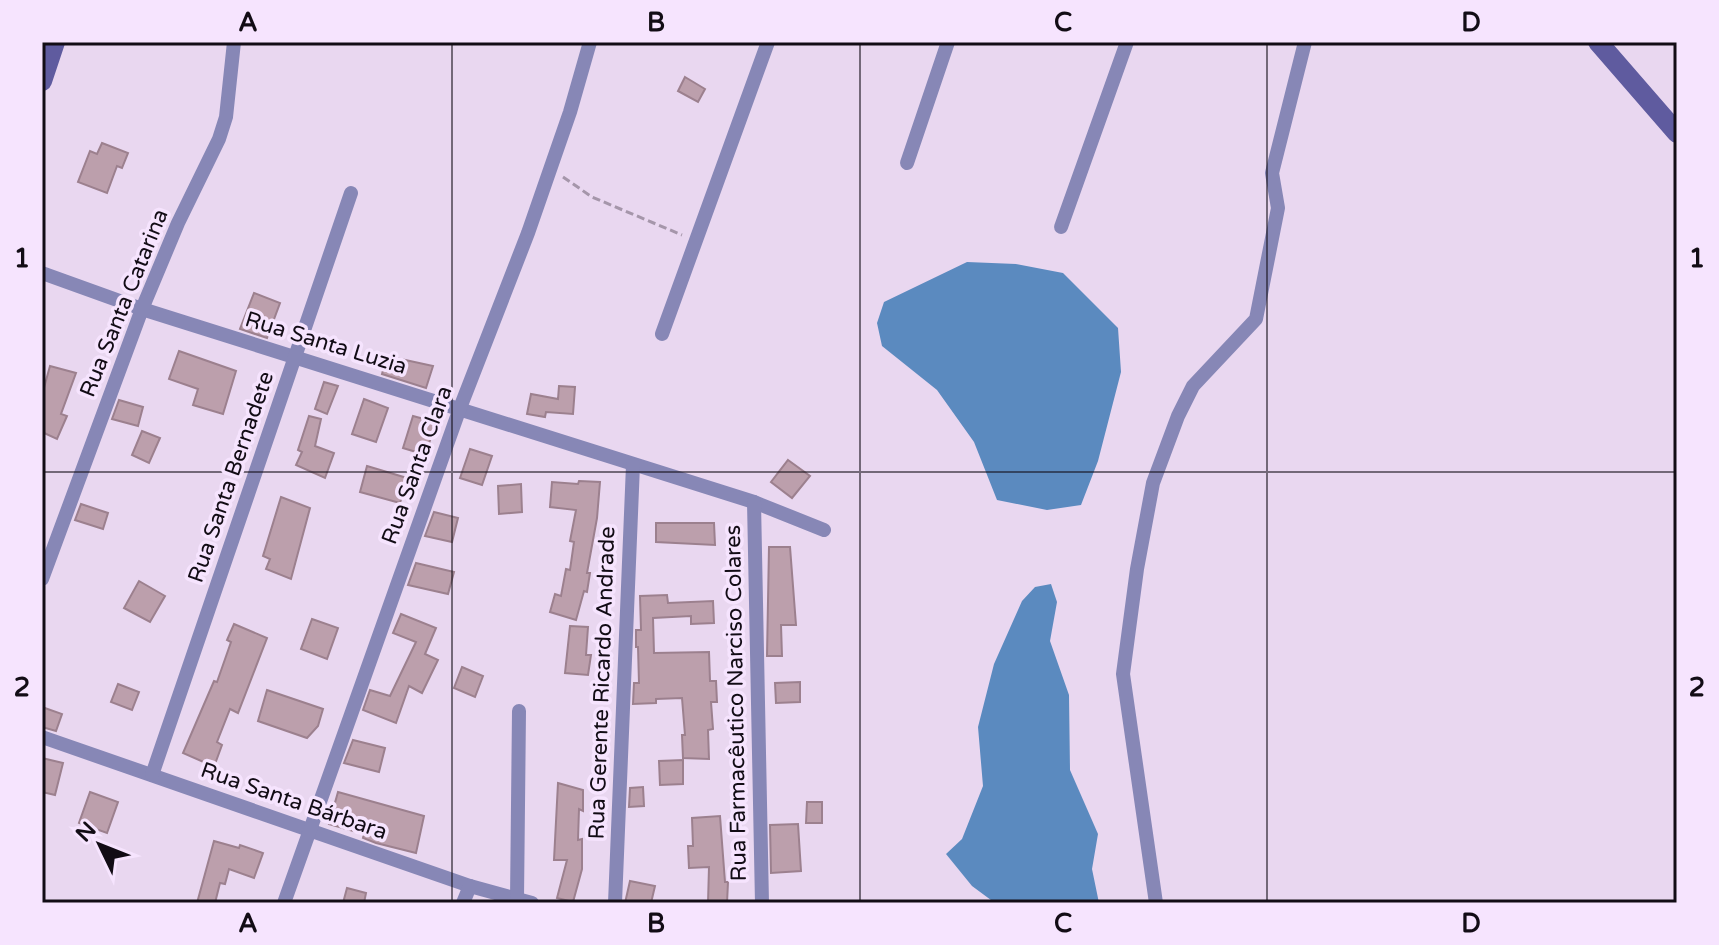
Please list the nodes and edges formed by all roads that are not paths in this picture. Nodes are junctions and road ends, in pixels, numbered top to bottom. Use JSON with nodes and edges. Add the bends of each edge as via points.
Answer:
{"nodes":[{"id":1,"x":55,"y":42,"type":"edge"},
{"id":2,"x":234,"y":42,"type":"edge"},
{"id":3,"x":590,"y":42,"type":"edge"},
{"id":4,"x":768,"y":42,"type":"edge"},
{"id":5,"x":948,"y":42,"type":"edge"},
{"id":6,"x":1127,"y":42,"type":"edge"},
{"id":7,"x":1305,"y":42,"type":"edge"},
{"id":8,"x":1598,"y":42,"type":"edge"},
{"id":9,"x":42,"y":81,"type":"edge"},
{"id":10,"x":1677,"y":133,"type":"edge"},
{"id":11,"x":907,"y":163,"type":"dead end"},
{"id":12,"x":351,"y":193,"type":"dead end"},
{"id":13,"x":1061,"y":227,"type":"dead end"},
{"id":14,"x":42,"y":273,"type":"edge"},
{"id":15,"x":142,"y":309,"type":"junction"},
{"id":16,"x":662,"y":334,"type":"dead end"},
{"id":17,"x":296,"y":357,"type":"junction"},
{"id":18,"x":460,"y":408,"type":"junction"},
{"id":19,"x":633,"y":465,"type":"junction"},
{"id":20,"x":754,"y":502,"type":"junction"},
{"id":21,"x":824,"y":530,"type":"dead end"},
{"id":22,"x":42,"y":579,"type":"edge"},
{"id":23,"x":519,"y":711,"type":"dead end"},
{"id":24,"x":42,"y":737,"type":"edge"},
{"id":25,"x":152,"y":775,"type":"junction"},
{"id":26,"x":310,"y":828,"type":"junction"},
{"id":27,"x":470,"y":886,"type":"junction"},
{"id":28,"x":524,"y":901,"type":"edge"},
{"id":29,"x":284,"y":903,"type":"edge"},
{"id":30,"x":463,"y":903,"type":"edge"},
{"id":31,"x":615,"y":903,"type":"edge"},
{"id":32,"x":762,"y":903,"type":"edge"},
{"id":33,"x":1156,"y":903,"type":"edge"}],
"edges":[{"from":1,"to":9,"type":"main road"},
{"from":2,"to":15,"type":"street","name":"Rua Santa Catarina","via":[[219,139]]},
{"from":3,"to":18,"type":"street","name":"Rua Santa Clara","via":[[528,233]]},
{"from":4,"to":16,"type":"street"},
{"from":5,"to":11,"type":"street"},
{"from":6,"to":13,"type":"street"},
{"from":7,"to":33,"type":"street","via":[[1272,173],[1278,208],[1256,319],[1193,386],[1178,416],[1153,483],[1128,624],[1123,674]]},
{"from":8,"to":10,"type":"main road"},
{"from":12,"to":17,"type":"street","name":"Rua Santa Bernadete"},
{"from":14,"to":15,"type":"street","name":"Rua Santa Luzia"},
{"from":15,"to":17,"type":"street","name":"Rua Santa Luzia"},
{"from":15,"to":22,"type":"street","name":"Rua Santa Catarina"},
{"from":17,"to":18,"type":"street","name":"Rua Santa Luzia"},
{"from":17,"to":25,"type":"street","name":"Rua Santa Bernadete"},
{"from":18,"to":19,"type":"street","name":"Rua Santa Luzia"},
{"from":18,"to":26,"type":"street","name":"Rua Santa Clara"},
{"from":19,"to":20,"type":"street","name":"Rua Santa Luzia"},
{"from":19,"to":31,"type":"street","name":"Rua Gerente Ricardo Andrade"},
{"from":20,"to":21,"type":"street","name":"Rua Santa Luzia"},
{"from":20,"to":32,"type":"street","name":"Rua Farmacêutico Narciso Colares"},
{"from":23,"to":28,"type":"street"},
{"from":24,"to":25,"type":"street","name":"Rua Santa Bárbara"},
{"from":25,"to":26,"type":"street","name":"Rua Santa Bárbara"},
{"from":26,"to":27,"type":"street","name":"Rua Santa Bárbara"},
{"from":26,"to":29,"type":"street","name":"Rua Santa Clara"},
{"from":27,"to":28,"type":"street","name":"Rua Santa Bárbara"},
{"from":27,"to":30,"type":"street"}]}
